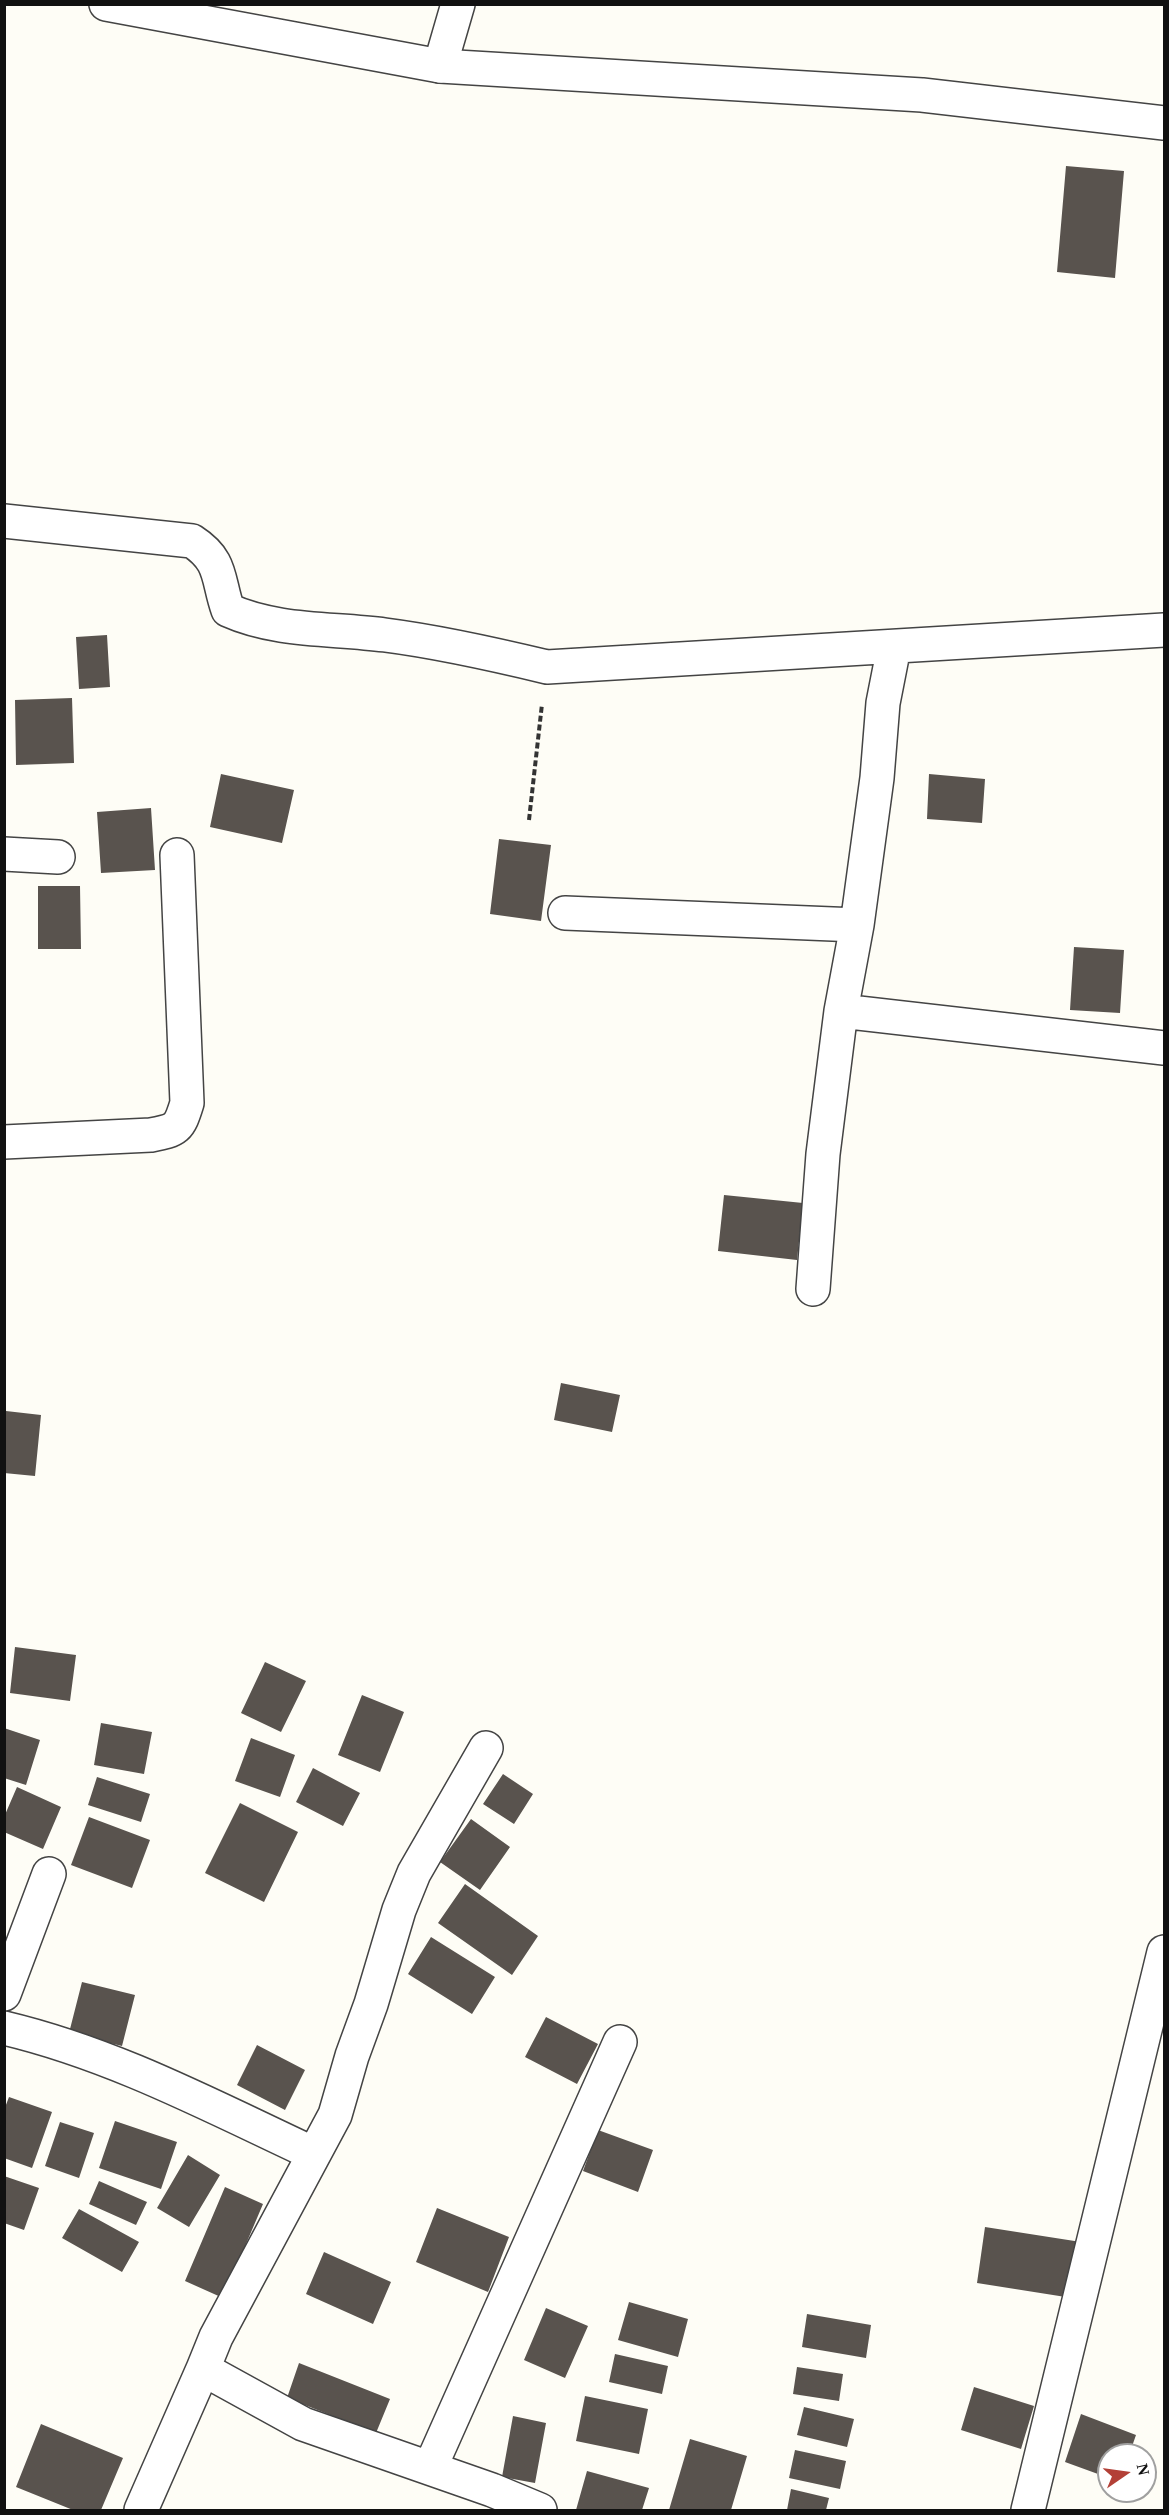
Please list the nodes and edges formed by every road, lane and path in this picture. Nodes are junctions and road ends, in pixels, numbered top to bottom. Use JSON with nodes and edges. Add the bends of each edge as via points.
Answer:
{"nodes":[{"id":1,"x":106,"y":4,"type":"edge"},
{"id":2,"x":458,"y":4,"type":"edge"},
{"id":3,"x":440,"y":66,"type":"junction"},
{"id":4,"x":1164,"y":123,"type":"edge"},
{"id":5,"x":4,"y":521,"type":"edge"},
{"id":6,"x":1164,"y":630,"type":"edge"},
{"id":7,"x":894,"y":647,"type":"junction"},
{"id":8,"x":547,"y":668,"type":"junction"},
{"id":9,"x":529,"y":820,"type":"dead end"},
{"id":10,"x":4,"y":854,"type":"edge"},
{"id":11,"x":177,"y":855,"type":"dead end"},
{"id":12,"x":58,"y":857,"type":"dead end"},
{"id":13,"x":565,"y":913,"type":"dead end"},
{"id":14,"x":857,"y":925,"type":"junction"},
{"id":15,"x":841,"y":1011,"type":"junction"},
{"id":16,"x":1164,"y":1048,"type":"edge"},
{"id":17,"x":4,"y":1142,"type":"edge"},
{"id":18,"x":813,"y":1289,"type":"dead end"},
{"id":19,"x":486,"y":1748,"type":"dead end"},
{"id":20,"x":49,"y":1874,"type":"dead end"},
{"id":21,"x":1164,"y":1952,"type":"edge"},
{"id":22,"x":4,"y":1994,"type":"edge"},
{"id":23,"x":4,"y":2028,"type":"edge"},
{"id":24,"x":620,"y":2042,"type":"dead end"},
{"id":25,"x":314,"y":2154,"type":"junction"},
{"id":26,"x":203,"y":2368,"type":"junction"},
{"id":27,"x":430,"y":2468,"type":"junction"},
{"id":28,"x":141,"y":2511,"type":"edge"},
{"id":29,"x":540,"y":2511,"type":"edge"},
{"id":30,"x":1028,"y":2511,"type":"edge"}],
"edges":[{"from":1,"to":3,"type":"street"},
{"from":2,"to":3,"type":"street"},
{"from":3,"to":4,"type":"street","via":[[922,94]]},
{"from":5,"to":8,"type":"street","via":[[192,541],[206,549],[214,560],[228,610],[264,624],[386,635],[476,650]]},
{"from":6,"to":7,"type":"street"},
{"from":7,"to":8,"type":"street"},
{"from":7,"to":14,"type":"street","via":[[883,703]]},
{"from":8,"to":9,"type":"path"},
{"from":10,"to":12,"type":"street"},
{"from":11,"to":17,"type":"street","via":[[187,1103],[180,1125],[172,1131],[151,1135]]},
{"from":13,"to":14,"type":"street"},
{"from":14,"to":15,"type":"street"},
{"from":15,"to":16,"type":"street"},
{"from":15,"to":18,"type":"street","via":[[823,1154]]},
{"from":19,"to":25,"type":"street","via":[[414,1873],[336,2115]]},
{"from":20,"to":22,"type":"street"},
{"from":21,"to":30,"type":"street"},
{"from":23,"to":25,"type":"street","via":[[43,2037],[130,2068]]},
{"from":24,"to":27,"type":"street"},
{"from":25,"to":26,"type":"street"},
{"from":26,"to":27,"type":"street","via":[[303,2424]]},
{"from":26,"to":28,"type":"street"},
{"from":27,"to":29,"type":"street"}]}
